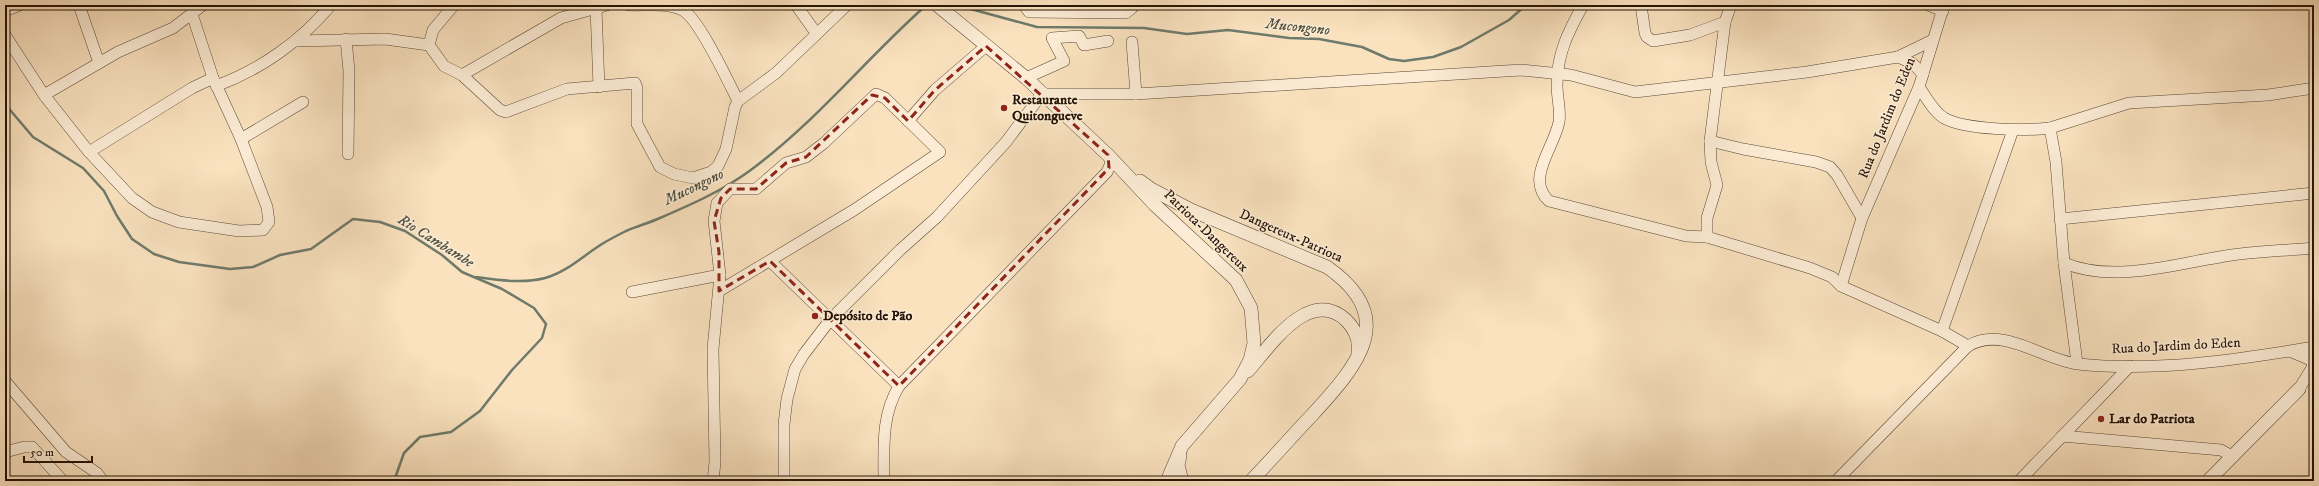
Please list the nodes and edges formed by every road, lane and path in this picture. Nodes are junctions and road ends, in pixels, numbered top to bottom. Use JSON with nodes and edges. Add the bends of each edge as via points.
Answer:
{"nodes":[{"id":1,"x":20,"y":5,"type":"edge"},
{"id":2,"x":79,"y":5,"type":"edge"},
{"id":3,"x":203,"y":5,"type":"edge"},
{"id":4,"x":331,"y":5,"type":"edge"},
{"id":5,"x":454,"y":5,"type":"edge"},
{"id":6,"x":629,"y":5,"type":"edge"},
{"id":7,"x":796,"y":5,"type":"edge"},
{"id":8,"x":847,"y":5,"type":"edge"},
{"id":9,"x":937,"y":5,"type":"edge"},
{"id":10,"x":1024,"y":5,"type":"edge"},
{"id":11,"x":1132,"y":5,"type":"edge"},
{"id":12,"x":1583,"y":5,"type":"edge"},
{"id":13,"x":1641,"y":5,"type":"edge"},
{"id":14,"x":1731,"y":5,"type":"edge"},
{"id":15,"x":1928,"y":5,"type":"edge"},
{"id":16,"x":602,"y":6,"type":"edge"},
{"id":17,"x":1943,"y":8,"type":"edge"},
{"id":18,"x":5,"y":11,"type":"edge"},
{"id":19,"x":192,"y":14,"type":"junction"},
{"id":20,"x":1725,"y":22,"type":"junction"},
{"id":21,"x":816,"y":33,"type":"junction"},
{"id":22,"x":5,"y":35,"type":"edge"},
{"id":23,"x":346,"y":39,"type":"junction"},
{"id":24,"x":1934,"y":40,"type":"junction"},
{"id":25,"x":296,"y":41,"type":"junction"},
{"id":26,"x":1108,"y":41,"type":"dead end"},
{"id":27,"x":1132,"y":42,"type":"dead end"},
{"id":28,"x":429,"y":44,"type":"junction"},
{"id":29,"x":986,"y":46,"type":"junction"},
{"id":30,"x":1898,"y":57,"type":"junction"},
{"id":31,"x":99,"y":63,"type":"junction"},
{"id":32,"x":1557,"y":74,"type":"junction"},
{"id":33,"x":1923,"y":74,"type":"junction"},
{"id":34,"x":462,"y":75,"type":"junction"},
{"id":35,"x":1026,"y":78,"type":"junction"},
{"id":36,"x":1717,"y":81,"type":"junction"},
{"id":37,"x":214,"y":82,"type":"junction"},
{"id":38,"x":599,"y":87,"type":"junction"},
{"id":39,"x":1919,"y":87,"type":"junction"},
{"id":40,"x":2314,"y":88,"type":"edge"},
{"id":41,"x":44,"y":94,"type":"junction"},
{"id":42,"x":1042,"y":94,"type":"junction"},
{"id":43,"x":1136,"y":94,"type":"junction"},
{"id":44,"x":738,"y":100,"type":"junction"},
{"id":45,"x":303,"y":102,"type":"dead end"},
{"id":46,"x":908,"y":121,"type":"junction"},
{"id":47,"x":2050,"y":128,"type":"junction"},
{"id":48,"x":2013,"y":130,"type":"junction"},
{"id":49,"x":241,"y":139,"type":"junction"},
{"id":50,"x":1710,"y":141,"type":"junction"},
{"id":51,"x":89,"y":152,"type":"junction"},
{"id":52,"x":348,"y":154,"type":"dead end"},
{"id":53,"x":1110,"y":159,"type":"junction"},
{"id":54,"x":2314,"y":193,"type":"edge"},
{"id":55,"x":1862,"y":218,"type":"junction"},
{"id":56,"x":2060,"y":219,"type":"junction"},
{"id":57,"x":1707,"y":237,"type":"junction"},
{"id":58,"x":2314,"y":248,"type":"edge"},
{"id":59,"x":770,"y":261,"type":"junction"},
{"id":60,"x":2064,"y":263,"type":"junction"},
{"id":61,"x":720,"y":275,"type":"junction"},
{"id":62,"x":1841,"y":286,"type":"junction"},
{"id":63,"x":719,"y":291,"type":"junction"},
{"id":64,"x":632,"y":292,"type":"dead end"},
{"id":65,"x":830,"y":320,"type":"junction"},
{"id":66,"x":1942,"y":331,"type":"junction"},
{"id":67,"x":1968,"y":346,"type":"junction"},
{"id":68,"x":2314,"y":347,"type":"edge"},
{"id":69,"x":2289,"y":352,"type":"junction"},
{"id":70,"x":2314,"y":358,"type":"edge"},
{"id":71,"x":1357,"y":360,"type":"junction"},
{"id":72,"x":2077,"y":364,"type":"junction"},
{"id":73,"x":2130,"y":366,"type":"junction"},
{"id":74,"x":2314,"y":376,"type":"edge"},
{"id":75,"x":1240,"y":379,"type":"junction"},
{"id":76,"x":5,"y":381,"type":"edge"},
{"id":77,"x":899,"y":386,"type":"junction"},
{"id":78,"x":2299,"y":389,"type":"junction"},
{"id":79,"x":2062,"y":436,"type":"junction"},
{"id":80,"x":1182,"y":446,"type":"junction"},
{"id":81,"x":5,"y":452,"type":"edge"},
{"id":82,"x":2232,"y":456,"type":"junction"},
{"id":83,"x":63,"y":481,"type":"edge"},
{"id":84,"x":103,"y":481,"type":"edge"},
{"id":85,"x":713,"y":481,"type":"edge"},
{"id":86,"x":784,"y":481,"type":"edge"},
{"id":87,"x":884,"y":481,"type":"edge"},
{"id":88,"x":1167,"y":481,"type":"edge"},
{"id":89,"x":1182,"y":481,"type":"edge"},
{"id":90,"x":1251,"y":481,"type":"edge"},
{"id":91,"x":1836,"y":481,"type":"edge"},
{"id":92,"x":2019,"y":481,"type":"edge"},
{"id":93,"x":2208,"y":481,"type":"edge"}],
"edges":[{"from":1,"to":18,"type":"street"},
{"from":2,"to":31,"type":"street"},
{"from":3,"to":19,"type":"street"},
{"from":4,"to":25,"type":"street"},
{"from":5,"to":28,"type":"street","via":[[440,19]]},
{"from":6,"to":44,"type":"street","via":[[672,7],[688,14]]},
{"from":7,"to":21,"type":"street"},
{"from":8,"to":21,"type":"street"},
{"from":9,"to":29,"type":"street"},
{"from":10,"to":11,"type":"street","via":[[1029,12],[1110,13],[1126,13]]},
{"from":12,"to":32,"type":"street","via":[[1562,43]]},
{"from":13,"to":20,"type":"street","via":[[1645,33],[1653,41],[1690,35]]},
{"from":14,"to":20,"type":"street"},
{"from":15,"to":17,"type":"street"},
{"from":16,"to":34,"type":"street","via":[[561,18]]},
{"from":16,"to":38,"type":"street"},
{"from":17,"to":24,"type":"street","name":"Rua do Jardim do Eden"},
{"from":19,"to":31,"type":"street","via":[[173,28]]},
{"from":19,"to":37,"type":"street"},
{"from":20,"to":36,"type":"street"},
{"from":21,"to":44,"type":"street","via":[[776,73]]},
{"from":22,"to":41,"type":"street"},
{"from":23,"to":25,"type":"street"},
{"from":23,"to":28,"type":"street","via":[[385,39]]},
{"from":23,"to":52,"type":"street"},
{"from":24,"to":30,"type":"street"},
{"from":24,"to":33,"type":"street","name":"Rua do Jardim do Eden"},
{"from":25,"to":37,"type":"street","via":[[234,78]]},
{"from":26,"to":35,"type":"street","via":[[1084,45],[1079,36],[1052,38],[1064,61]]},
{"from":27,"to":43,"type":"street"},
{"from":28,"to":34,"type":"street","via":[[444,66]]},
{"from":29,"to":35,"type":"street"},
{"from":29,"to":46,"type":"street","via":[[935,90]]},
{"from":30,"to":33,"type":"street","via":[[1912,62]]},
{"from":30,"to":36,"type":"street","via":[[1807,72]]},
{"from":31,"to":41,"type":"street"},
{"from":32,"to":36,"type":"street","via":[[1571,75],[1635,92]]},
{"from":32,"to":43,"type":"street","via":[[1521,70]]},
{"from":32,"to":57,"type":"street","via":[[1559,120],[1553,142],[1538,176],[1543,196],[1557,205],[1686,236]]},
{"from":33,"to":39,"type":"street","name":"Rua do Jardim do Eden"},
{"from":34,"to":38,"type":"street","via":[[500,110],[506,112],[557,91]]},
{"from":35,"to":42,"type":"street"},
{"from":36,"to":50,"type":"street"},
{"from":37,"to":49,"type":"street"},
{"from":37,"to":51,"type":"street","via":[[192,88]]},
{"from":38,"to":44,"type":"street","via":[[635,83],[637,124],[652,154],[660,166],[674,174],[693,178],[711,172],[718,166],[726,149]]},
{"from":39,"to":48,"type":"street","via":[[1943,117],[1966,124]]},
{"from":39,"to":55,"type":"street","name":"Rua do Jardim do Eden"},
{"from":40,"to":47,"type":"street","via":[[2268,95],[2129,103]]},
{"from":41,"to":51,"type":"street"},
{"from":42,"to":43,"type":"street"},
{"from":42,"to":53,"type":"street"},
{"from":42,"to":65,"type":"street","via":[[1006,142],[937,217]]},
{"from":45,"to":49,"type":"street"},
{"from":46,"to":59,"type":"street","via":[[940,152],[854,210]]},
{"from":46,"to":61,"type":"street","via":[[885,98],[879,94],[872,95],[824,143],[806,157],[776,169],[756,188],[737,188],[725,193],[717,203],[714,221]]},
{"from":47,"to":48,"type":"street"},
{"from":47,"to":56,"type":"street"},
{"from":48,"to":66,"type":"street"},
{"from":49,"to":51,"type":"street","via":[[267,207],[269,222],[263,230],[254,232],[179,222],[152,212],[132,198]]},
{"from":50,"to":55,"type":"street","via":[[1830,167]]},
{"from":50,"to":57,"type":"street","via":[[1711,162],[1717,185],[1707,218]]},
{"from":53,"to":71,"type":"street","name":"Dangereux-Patriota","via":[[1151,189],[1191,210],[1327,266],[1345,279],[1358,294],[1365,313],[1364,348]]},
{"from":53,"to":75,"type":"street","name":"Patriota-Dangereux","via":[[1155,205],[1236,280],[1251,308],[1254,343],[1250,360]]},
{"from":53,"to":77,"type":"street","via":[[1107,172]]},
{"from":54,"to":56,"type":"street"},
{"from":55,"to":62,"type":"street","name":"Rua do Jardim do Eden"},
{"from":56,"to":60,"type":"street"},
{"from":57,"to":62,"type":"street","via":[[1810,268],[1832,277]]},
{"from":58,"to":60,"type":"street","via":[[2220,256],[2144,270],[2077,269]]},
{"from":59,"to":63,"type":"street"},
{"from":59,"to":65,"type":"street"},
{"from":60,"to":72,"type":"street"},
{"from":61,"to":63,"type":"street"},
{"from":61,"to":64,"type":"street"},
{"from":62,"to":66,"type":"street"},
{"from":63,"to":85,"type":"street","via":[[714,349]]},
{"from":65,"to":77,"type":"street"},
{"from":65,"to":86,"type":"street","via":[[804,354],[790,385],[784,424]]},
{"from":66,"to":67,"type":"street"},
{"from":67,"to":72,"type":"street","name":"Rua do Jardim do Eden","via":[[1981,339],[2005,340]]},
{"from":67,"to":91,"type":"street","name":"Rua do Jardim do Eden"},
{"from":68,"to":69,"type":"street","name":"Rua do Jardim do Eden"},
{"from":69,"to":70,"type":"street"},
{"from":69,"to":73,"type":"street","name":"Rua do Jardim do Eden","via":[[2241,359]]},
{"from":70,"to":78,"type":"street","via":[[2312,368]]},
{"from":71,"to":75,"type":"street","via":[[1359,346],[1351,325],[1341,316],[1317,309],[1304,313],[1290,325]]},
{"from":71,"to":90,"type":"street","name":"Dangereux-Patriota","via":[[1339,386]]},
{"from":72,"to":73,"type":"street","name":"Rua do Jardim do Eden"},
{"from":73,"to":79,"type":"street"},
{"from":74,"to":78,"type":"street"},
{"from":75,"to":80,"type":"street","name":"Patriota-Dangereux"},
{"from":76,"to":84,"type":"street","via":[[66,452],[97,473]]},
{"from":77,"to":87,"type":"street","via":[[885,421]]},
{"from":78,"to":82,"type":"street"},
{"from":79,"to":82,"type":"street","via":[[2221,450]]},
{"from":79,"to":92,"type":"street"},
{"from":80,"to":88,"type":"street","name":"Patriota-Dangereux"},
{"from":80,"to":89,"type":"street","via":[[1178,465]]},
{"from":81,"to":83,"type":"street","via":[[32,447]]},
{"from":82,"to":93,"type":"street"}]}
